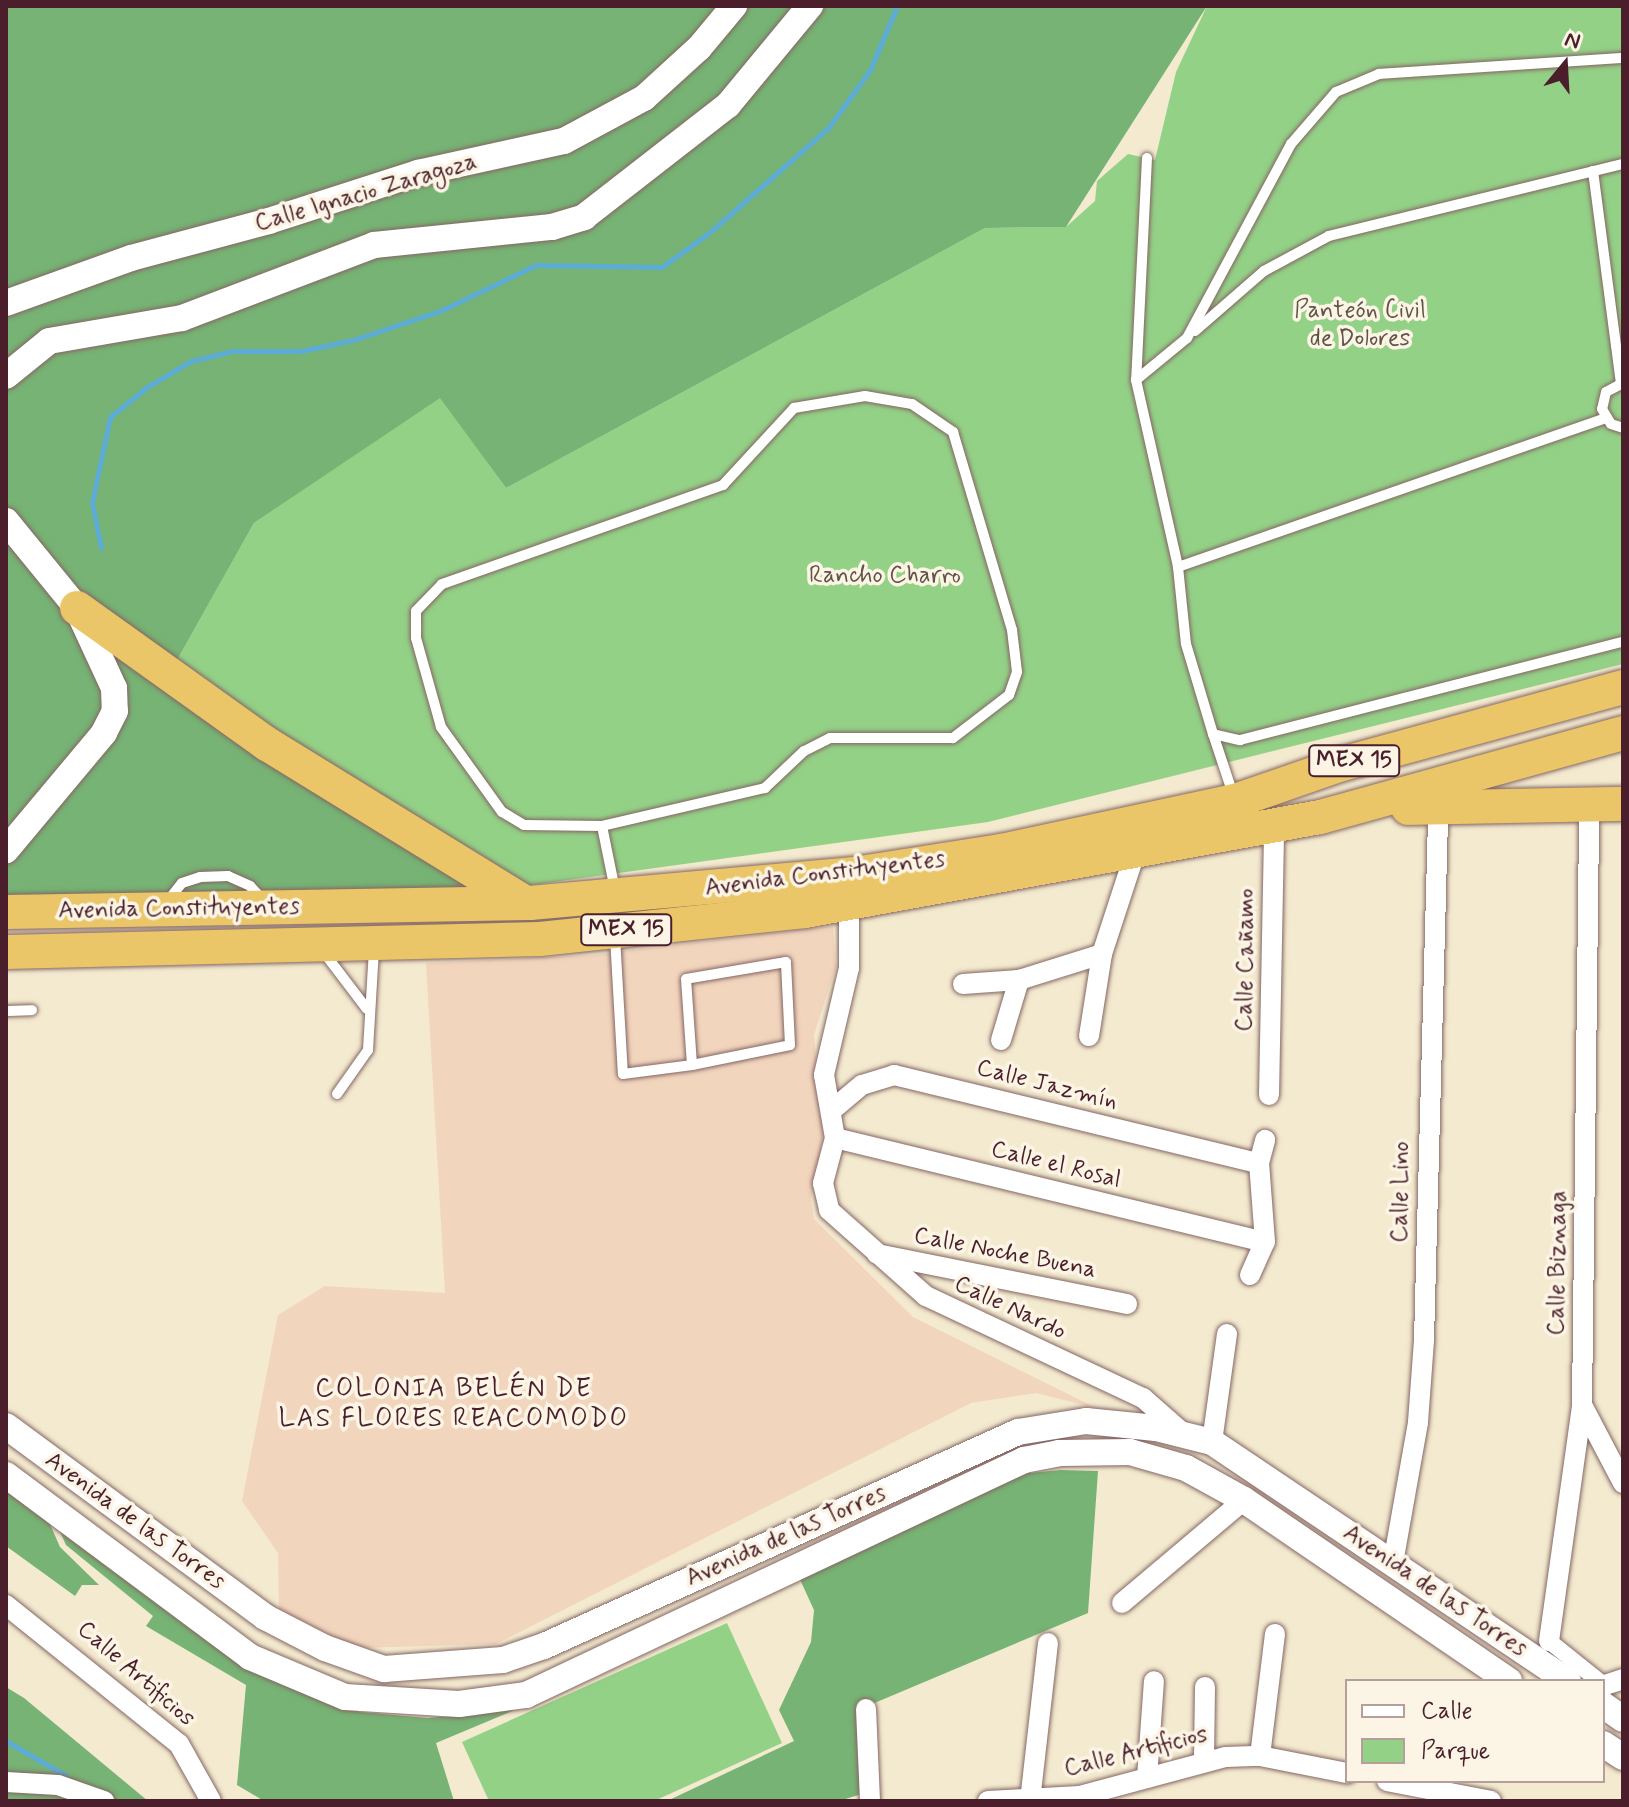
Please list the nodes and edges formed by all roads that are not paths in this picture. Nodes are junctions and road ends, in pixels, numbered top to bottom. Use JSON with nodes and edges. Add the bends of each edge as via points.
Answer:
{"nodes":[{"id":1,"x":734,"y":6,"type":"edge"},
{"id":2,"x":810,"y":6,"type":"edge"},
{"id":3,"x":1623,"y":58,"type":"edge"},
{"id":4,"x":1147,"y":158,"type":"dead end"},
{"id":5,"x":1623,"y":164,"type":"edge"},
{"id":6,"x":1593,"y":171,"type":"junction"},
{"id":7,"x":6,"y":303,"type":"edge"},
{"id":8,"x":1187,"y":338,"type":"junction"},
{"id":9,"x":6,"y":376,"type":"edge"},
{"id":10,"x":1136,"y":380,"type":"junction"},
{"id":11,"x":1622,"y":383,"type":"edge"},
{"id":12,"x":1605,"y":418,"type":"junction"},
{"id":13,"x":1623,"y":428,"type":"edge"},
{"id":14,"x":6,"y":521,"type":"edge"},
{"id":15,"x":1178,"y":567,"type":"junction"},
{"id":16,"x":77,"y":608,"type":"junction"},
{"id":17,"x":1623,"y":642,"type":"edge"},
{"id":18,"x":1623,"y":687,"type":"edge"},
{"id":19,"x":1623,"y":711,"type":"edge"},
{"id":20,"x":1213,"y":734,"type":"junction"},
{"id":21,"x":1616,"y":739,"type":"edge"},
{"id":22,"x":1235,"y":801,"type":"junction"},
{"id":23,"x":1623,"y":804,"type":"edge"},
{"id":24,"x":1320,"y":817,"type":"junction"},
{"id":25,"x":1438,"y":820,"type":"dead end"},
{"id":26,"x":1589,"y":821,"type":"dead end"},
{"id":27,"x":602,"y":826,"type":"junction"},
{"id":28,"x":1274,"y":826,"type":"junction"},
{"id":29,"x":1085,"y":834,"type":"junction"},
{"id":30,"x":6,"y":850,"type":"edge"},
{"id":31,"x":1136,"y":850,"type":"junction"},
{"id":32,"x":617,"y":896,"type":"junction"},
{"id":33,"x":530,"y":903,"type":"junction"},
{"id":34,"x":849,"y":904,"type":"junction"},
{"id":35,"x":6,"y":912,"type":"edge"},
{"id":36,"x":615,"y":931,"type":"junction"},
{"id":37,"x":376,"y":943,"type":"junction"},
{"id":38,"x":318,"y":945,"type":"junction"},
{"id":39,"x":6,"y":952,"type":"edge"},
{"id":40,"x":1102,"y":954,"type":"junction"},
{"id":41,"x":1019,"y":980,"type":"junction"},
{"id":42,"x":963,"y":984,"type":"dead end"},
{"id":43,"x":367,"y":1009,"type":"junction"},
{"id":44,"x":32,"y":1010,"type":"dead end"},
{"id":45,"x":6,"y":1011,"type":"edge"},
{"id":46,"x":1089,"y":1036,"type":"dead end"},
{"id":47,"x":1001,"y":1040,"type":"dead end"},
{"id":48,"x":692,"y":1065,"type":"junction"},
{"id":49,"x":337,"y":1094,"type":"dead end"},
{"id":50,"x":1269,"y":1095,"type":"dead end"},
{"id":51,"x":832,"y":1110,"type":"junction"},
{"id":52,"x":835,"y":1138,"type":"junction"},
{"id":53,"x":1265,"y":1140,"type":"dead end"},
{"id":54,"x":1259,"y":1163,"type":"junction"},
{"id":55,"x":1265,"y":1242,"type":"junction"},
{"id":56,"x":873,"y":1253,"type":"junction"},
{"id":57,"x":1250,"y":1275,"type":"dead end"},
{"id":58,"x":1127,"y":1304,"type":"dead end"},
{"id":59,"x":1227,"y":1334,"type":"dead end"},
{"id":60,"x":1582,"y":1405,"type":"junction"},
{"id":61,"x":6,"y":1426,"type":"edge"},
{"id":62,"x":1183,"y":1433,"type":"junction"},
{"id":63,"x":1212,"y":1442,"type":"junction"},
{"id":64,"x":6,"y":1475,"type":"edge"},
{"id":65,"x":1623,"y":1483,"type":"edge"},
{"id":66,"x":1244,"y":1500,"type":"junction"},
{"id":67,"x":1329,"y":1520,"type":"junction"},
{"id":68,"x":772,"y":1542,"type":"junction"},
{"id":69,"x":1308,"y":1543,"type":"junction"},
{"id":70,"x":1393,"y":1563,"type":"junction"},
{"id":71,"x":786,"y":1569,"type":"junction"},
{"id":72,"x":1122,"y":1603,"type":"dead end"},
{"id":73,"x":6,"y":1605,"type":"edge"},
{"id":74,"x":1275,"y":1634,"type":"dead end"},
{"id":75,"x":1549,"y":1641,"type":"joint"},
{"id":76,"x":1048,"y":1643,"type":"dead end"},
{"id":77,"x":1506,"y":1679,"type":"edge"},
{"id":78,"x":1565,"y":1679,"type":"edge"},
{"id":79,"x":1597,"y":1679,"type":"edge"},
{"id":80,"x":1154,"y":1681,"type":"dead end"},
{"id":81,"x":1205,"y":1687,"type":"dead end"},
{"id":82,"x":1607,"y":1687,"type":"edge"},
{"id":83,"x":866,"y":1709,"type":"dead end"},
{"id":84,"x":1623,"y":1719,"type":"edge"},
{"id":85,"x":1605,"y":1745,"type":"edge"},
{"id":86,"x":1260,"y":1756,"type":"junction"},
{"id":87,"x":1623,"y":1757,"type":"edge"},
{"id":88,"x":1204,"y":1759,"type":"junction"},
{"id":89,"x":1345,"y":1773,"type":"edge"},
{"id":90,"x":1147,"y":1778,"type":"junction"},
{"id":91,"x":6,"y":1782,"type":"edge"},
{"id":92,"x":1397,"y":1783,"type":"edge"},
{"id":93,"x":1031,"y":1800,"type":"edge"},
{"id":94,"x":104,"y":1801,"type":"edge"},
{"id":95,"x":211,"y":1801,"type":"edge"},
{"id":96,"x":870,"y":1801,"type":"edge"},
{"id":97,"x":988,"y":1801,"type":"edge"},
{"id":98,"x":1491,"y":1801,"type":"edge"}],
"edges":[{"from":1,"to":7,"type":"street","name":"Calle Ignacio Zaragoza","via":[[699,48],[644,98],[564,141],[418,173],[131,258]]},
{"from":2,"to":9,"type":"street","via":[[728,105],[584,217],[552,227],[374,245],[182,318],[49,341]]},
{"from":3,"to":8,"type":"lane","via":[[1379,74],[1336,92],[1291,144]]},
{"from":4,"to":10,"type":"lane"},
{"from":5,"to":6,"type":"lane"},
{"from":6,"to":8,"type":"lane","via":[[1318,241],[1264,271]]},
{"from":6,"to":11,"type":"lane"},
{"from":8,"to":10,"type":"lane"},
{"from":10,"to":15,"type":"lane"},
{"from":11,"to":12,"type":"lane","via":[[1606,392]]},
{"from":12,"to":13,"type":"lane"},
{"from":12,"to":15,"type":"lane"},
{"from":14,"to":16,"type":"street"},
{"from":15,"to":20,"type":"lane","via":[[1186,644]]},
{"from":16,"to":30,"type":"street","via":[[114,688],[115,711],[104,733]]},
{"from":16,"to":33,"type":"highway","via":[[267,744],[501,892]]},
{"from":17,"to":20,"type":"lane","via":[[1240,740]]},
{"from":18,"to":22,"type":"highway","name":"Avenida Constituyentes","number":"MEX 15","via":[[1342,764]]},
{"from":19,"to":29,"type":"highway","via":[[1339,792],[1241,814]]},
{"from":20,"to":22,"type":"lane"},
{"from":21,"to":24,"type":"highway","name":"Avenida Constituyentes","number":"MEX 15"},
{"from":22,"to":29,"type":"highway","name":"Avenida Constituyentes","number":"MEX 15"},
{"from":23,"to":24,"type":"highway","via":[[1408,808]]},
{"from":24,"to":28,"type":"highway","name":"Avenida Constituyentes","number":"MEX 15"},
{"from":25,"to":70,"type":"street","name":"Calle Lino","via":[[1424,1340],[1418,1422]]},
{"from":26,"to":60,"type":"street","name":"Calle Biznaga"},
{"from":27,"to":27,"type":"lane","via":[[765,788],[804,751],[830,738],[953,738],[1009,695],[1017,672],[1012,630],[953,432],[912,404],[865,396],[794,408],[723,485],[442,584],[416,611],[416,638],[441,727],[502,812],[524,825]]},
{"from":27,"to":32,"type":"lane"},
{"from":28,"to":31,"type":"highway","name":"Avenida Constituyentes","number":"MEX 15"},
{"from":28,"to":50,"type":"street","name":"Calle Cañamo"},
{"from":29,"to":32,"type":"highway","name":"Avenida Constituyentes","number":"MEX 15","via":[[855,874]]},
{"from":31,"to":34,"type":"highway","name":"Avenida Constituyentes","number":"MEX 15"},
{"from":31,"to":40,"type":"street"},
{"from":32,"to":33,"type":"highway","name":"Avenida Constituyentes","number":"MEX 15"},
{"from":33,"to":35,"type":"highway","name":"Avenida Constituyentes","number":"MEX 15"},
{"from":34,"to":36,"type":"highway","name":"Avenida Constituyentes","number":"MEX 15"},
{"from":34,"to":51,"type":"street","via":[[849,968],[824,1075]]},
{"from":36,"to":37,"type":"highway","name":"Avenida Constituyentes","number":"MEX 15","via":[[540,939]]},
{"from":36,"to":48,"type":"lane","via":[[623,1074]]},
{"from":37,"to":38,"type":"highway","name":"Avenida Constituyentes","number":"MEX 15"},
{"from":37,"to":43,"type":"lane"},
{"from":38,"to":39,"type":"highway","name":"Avenida Constituyentes","number":"MEX 15"},
{"from":38,"to":43,"type":"lane"},
{"from":40,"to":41,"type":"street"},
{"from":40,"to":46,"type":"street"},
{"from":41,"to":42,"type":"street"},
{"from":41,"to":47,"type":"street"},
{"from":43,"to":49,"type":"lane","via":[[368,1050]]},
{"from":44,"to":45,"type":"lane"},
{"from":48,"to":48,"type":"lane","via":[[790,1045],[786,962],[686,979]]},
{"from":51,"to":52,"type":"street"},
{"from":51,"to":54,"type":"street","name":"Calle Jazmín","via":[[862,1085],[894,1075]]},
{"from":52,"to":55,"type":"street","name":"Calle el Rosal"},
{"from":52,"to":56,"type":"street","name":"Calle Nardo","via":[[823,1183],[829,1210]]},
{"from":53,"to":54,"type":"street"},
{"from":54,"to":55,"type":"street"},
{"from":55,"to":57,"type":"street"},
{"from":56,"to":58,"type":"street","name":"Calle Noche Buena"},
{"from":56,"to":62,"type":"street","name":"Calle Nardo","via":[[946,1308],[1143,1398]]},
{"from":59,"to":63,"type":"street"},
{"from":60,"to":65,"type":"street"},
{"from":60,"to":75,"type":"street","name":"Calle Biznaga"},
{"from":61,"to":68,"type":"street","name":"Avenida de las Torres","via":[[265,1617],[325,1648],[384,1669],[503,1660]]},
{"from":62,"to":63,"type":"street","name":"Avenida de las Torres"},
{"from":62,"to":68,"type":"street","name":"Avenida de las Torres","via":[[1086,1421],[1018,1432]]},
{"from":63,"to":67,"type":"street","name":"Avenida de las Torres"},
{"from":64,"to":71,"type":"street","name":"Avenida de las Torres","via":[[250,1657],[345,1697],[459,1704],[526,1695]]},
{"from":66,"to":69,"type":"street","name":"Avenida de las Torres"},
{"from":66,"to":71,"type":"street","name":"Avenida de las Torres","via":[[1159,1457],[1096,1450],[1059,1453],[986,1474]]},
{"from":66,"to":72,"type":"street"},
{"from":67,"to":69,"type":"street"},
{"from":67,"to":70,"type":"street","name":"Avenida de las Torres"},
{"from":68,"to":71,"type":"street"},
{"from":69,"to":77,"type":"street","name":"Avenida de las Torres"},
{"from":70,"to":78,"type":"street","name":"Avenida de las Torres"},
{"from":73,"to":95,"type":"street","name":"Calle Artificios","via":[[179,1744]]},
{"from":74,"to":86,"type":"street"},
{"from":75,"to":79,"type":"street","name":"Calle Biznaga"},
{"from":76,"to":93,"type":"street"},
{"from":80,"to":90,"type":"street"},
{"from":81,"to":88,"type":"street"},
{"from":82,"to":84,"type":"street"},
{"from":83,"to":96,"type":"street"},
{"from":85,"to":87,"type":"street"},
{"from":86,"to":88,"type":"street","name":"Calle Artificios"},
{"from":86,"to":89,"type":"street","name":"Calle Artificios"},
{"from":88,"to":90,"type":"street","name":"Calle Artificios"},
{"from":90,"to":93,"type":"street","name":"Calle Artificios","via":[[1080,1796]]},
{"from":91,"to":94,"type":"street","via":[[58,1785]]},
{"from":92,"to":98,"type":"street"},
{"from":93,"to":97,"type":"street","name":"Calle Artificios"}]}
